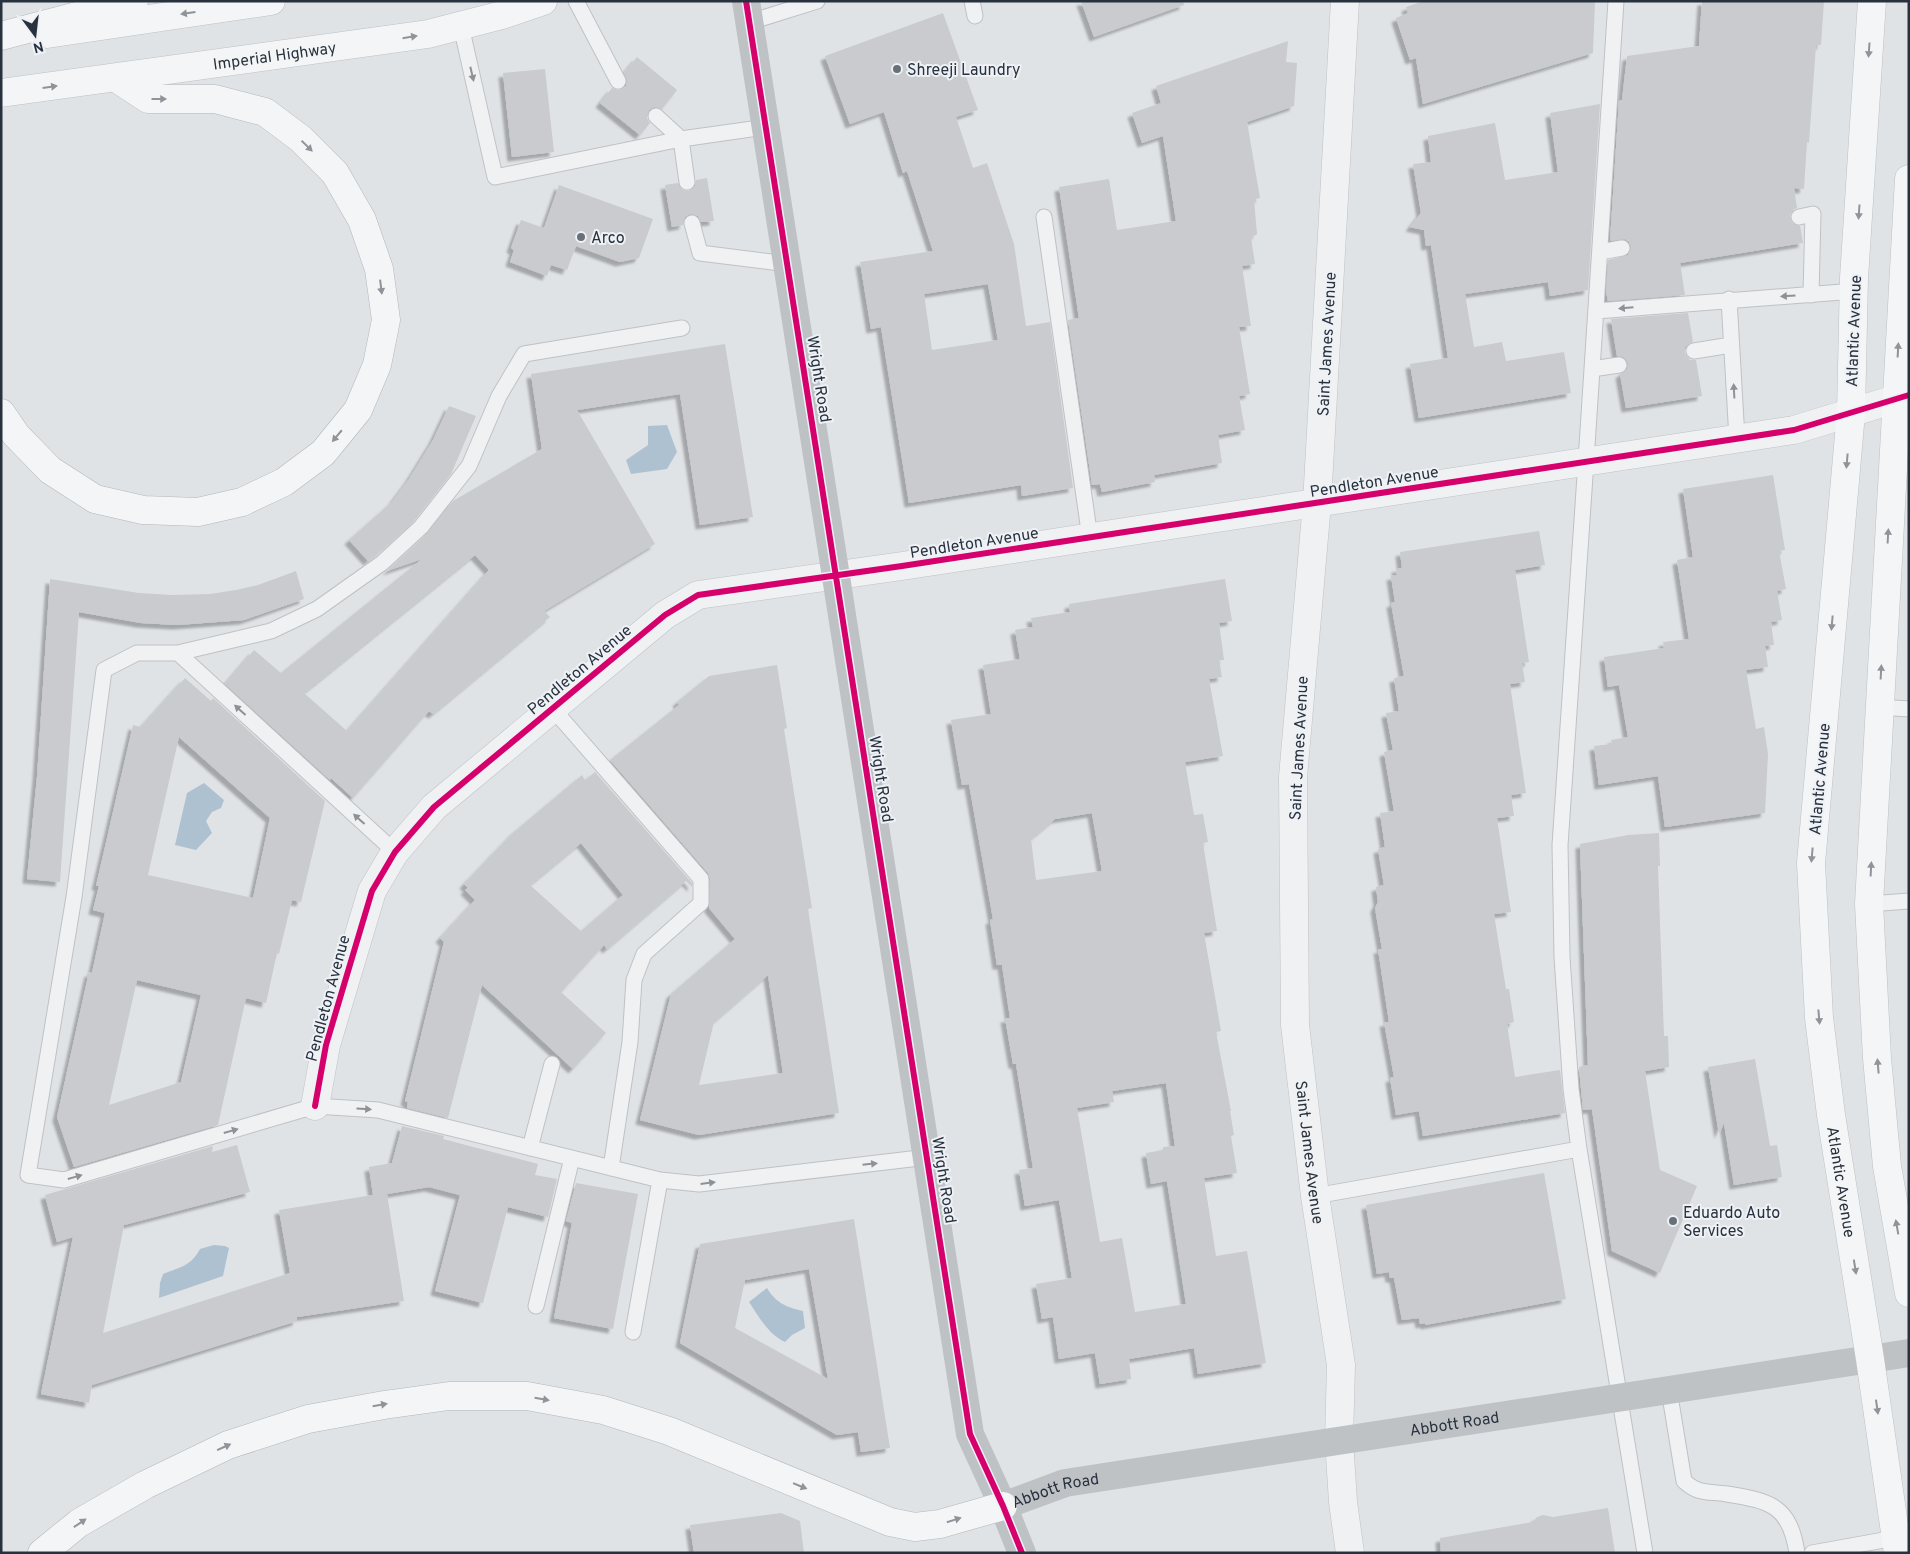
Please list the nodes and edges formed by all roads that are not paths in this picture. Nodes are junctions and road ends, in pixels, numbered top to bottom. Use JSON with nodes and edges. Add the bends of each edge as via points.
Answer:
{"nodes":[{"id":1,"x":134,"y":1,"type":"edge"},
{"id":2,"x":271,"y":1,"type":"edge"},
{"id":3,"x":544,"y":1,"type":"edge"},
{"id":4,"x":576,"y":1,"type":"edge"},
{"id":5,"x":817,"y":1,"type":"edge"},
{"id":6,"x":1345,"y":1,"type":"edge"},
{"id":7,"x":1616,"y":1,"type":"edge"},
{"id":8,"x":1872,"y":1,"type":"edge"},
{"id":9,"x":748,"y":12,"type":"edge"},
{"id":10,"x":461,"y":26,"type":"junction"},
{"id":11,"x":1,"y":36,"type":"edge"},
{"id":12,"x":1,"y":40,"type":"edge"},
{"id":13,"x":116,"y":78,"type":"junction"},
{"id":14,"x":618,"y":81,"type":"dead end"},
{"id":15,"x":1,"y":94,"type":"edge"},
{"id":16,"x":656,"y":116,"type":"dead end"},
{"id":17,"x":766,"y":127,"type":"junction"},
{"id":18,"x":681,"y":139,"type":"junction"},
{"id":19,"x":1909,"y":179,"type":"edge"},
{"id":20,"x":687,"y":182,"type":"dead end"},
{"id":21,"x":1044,"y":217,"type":"dead end"},
{"id":22,"x":1799,"y":217,"type":"dead end"},
{"id":23,"x":692,"y":223,"type":"dead end"},
{"id":24,"x":1622,"y":248,"type":"dead end"},
{"id":25,"x":1600,"y":252,"type":"junction"},
{"id":26,"x":788,"y":264,"type":"junction"},
{"id":27,"x":1854,"y":291,"type":"junction"},
{"id":28,"x":1811,"y":294,"type":"junction"},
{"id":29,"x":1729,"y":299,"type":"junction"},
{"id":30,"x":1596,"y":311,"type":"junction"},
{"id":31,"x":682,"y":328,"type":"dead end"},
{"id":32,"x":1732,"y":345,"type":"junction"},
{"id":33,"x":1694,"y":351,"type":"dead end"},
{"id":34,"x":1619,"y":365,"type":"dead end"},
{"id":35,"x":1592,"y":369,"type":"junction"},
{"id":36,"x":1902,"y":397,"type":"edge"},
{"id":37,"x":1,"y":413,"type":"edge"},
{"id":38,"x":1851,"y":413,"type":"junction"},
{"id":39,"x":1737,"y":439,"type":"junction"},
{"id":40,"x":1586,"y":461,"type":"junction"},
{"id":41,"x":1317,"y":503,"type":"junction"},
{"id":42,"x":1090,"y":538,"type":"junction"},
{"id":43,"x":837,"y":576,"type":"junction"},
{"id":44,"x":178,"y":653,"type":"junction"},
{"id":45,"x":1879,"y":707,"type":"junction"},
{"id":46,"x":1909,"y":708,"type":"edge"},
{"id":47,"x":553,"y":709,"type":"junction"},
{"id":48,"x":396,"y":852,"type":"junction"},
{"id":49,"x":1909,"y":901,"type":"edge"},
{"id":50,"x":1869,"y":904,"type":"junction"},
{"id":51,"x":552,"y":1064,"type":"dead end"},
{"id":52,"x":315,"y":1106,"type":"junction"},
{"id":53,"x":530,"y":1148,"type":"junction"},
{"id":54,"x":1579,"y":1149,"type":"junction"},
{"id":55,"x":928,"y":1156,"type":"junction"},
{"id":56,"x":572,"y":1158,"type":"junction"},
{"id":57,"x":611,"y":1168,"type":"junction"},
{"id":58,"x":660,"y":1180,"type":"junction"},
{"id":59,"x":1315,"y":1196,"type":"junction"},
{"id":60,"x":1909,"y":1293,"type":"edge"},
{"id":61,"x":536,"y":1306,"type":"dead end"},
{"id":62,"x":634,"y":1332,"type":"dead end"},
{"id":63,"x":1909,"y":1353,"type":"edge"},
{"id":64,"x":1870,"y":1359,"type":"junction"},
{"id":65,"x":1669,"y":1390,"type":"junction"},
{"id":66,"x":1621,"y":1397,"type":"junction"},
{"id":67,"x":1339,"y":1440,"type":"junction"},
{"id":68,"x":1003,"y":1506,"type":"junction"},
{"id":69,"x":1896,"y":1546,"type":"edge"},
{"id":70,"x":42,"y":1553,"type":"edge"},
{"id":71,"x":1022,"y":1553,"type":"edge"},
{"id":72,"x":1350,"y":1553,"type":"edge"},
{"id":73,"x":1646,"y":1553,"type":"edge"},
{"id":74,"x":1797,"y":1553,"type":"edge"},
{"id":75,"x":1812,"y":1553,"type":"edge"}],
"edges":[{"from":1,"to":11,"type":"main road"},
{"from":2,"to":12,"type":"main road","one_way":true},
{"from":3,"to":10,"type":"main road","name":"Imperial Highway"},
{"from":4,"to":14,"type":"lane"},
{"from":5,"to":9,"type":"lane"},
{"from":6,"to":41,"type":"street","name":"Saint James Avenue"},
{"from":7,"to":25,"type":"lane"},
{"from":8,"to":27,"type":"main road","name":"Atlantic Avenue","one_way":true},
{"from":9,"to":17,"type":"street","name":"Wright Road"},
{"from":13,"to":10,"type":"main road","name":"Imperial Highway","one_way":true,"via":[[428,34]]},
{"from":10,"to":18,"type":"lane","one_way":true,"via":[[495,177]]},
{"from":15,"to":13,"type":"main road","name":"Imperial Highway","one_way":true},
{"from":13,"to":37,"type":"main road","one_way":true,"via":[[148,99],[215,99],[265,112],[301,139],[335,173],[362,220],[379,270],[386,320],[377,365],[358,410],[323,453],[284,482],[242,502],[198,512],[143,510],[95,499],[50,470],[16,435]]},
{"from":16,"to":18,"type":"lane"},
{"from":17,"to":18,"type":"lane"},
{"from":17,"to":26,"type":"street","name":"Wright Road"},
{"from":18,"to":20,"type":"lane"},
{"from":36,"to":19,"type":"main road","one_way":true},
{"from":21,"to":42,"type":"lane"},
{"from":22,"to":28,"type":"lane","via":[[1813,214]]},
{"from":23,"to":26,"type":"lane","via":[[700,252]]},
{"from":24,"to":25,"type":"lane"},
{"from":25,"to":30,"type":"lane"},
{"from":26,"to":43,"type":"street","name":"Wright Road"},
{"from":27,"to":28,"type":"lane"},
{"from":27,"to":38,"type":"main road","name":"Atlantic Avenue"},
{"from":28,"to":29,"type":"lane","one_way":true},
{"from":29,"to":30,"type":"lane","one_way":true},
{"from":29,"to":32,"type":"lane"},
{"from":30,"to":35,"type":"lane"},
{"from":31,"to":44,"type":"lane","via":[[524,354],[499,396],[469,466],[421,527],[382,563],[318,609],[271,630]]},
{"from":32,"to":33,"type":"lane"},
{"from":39,"to":32,"type":"lane","one_way":true},
{"from":34,"to":35,"type":"lane"},
{"from":35,"to":40,"type":"lane"},
{"from":36,"to":38,"type":"street","name":"Pendleton Avenue"},
{"from":45,"to":36,"type":"main road","one_way":true},
{"from":38,"to":39,"type":"street","name":"Pendleton Avenue","via":[[1794,430]]},
{"from":38,"to":64,"type":"main road","name":"Atlantic Avenue","one_way":true,"via":[[1811,863],[1820,1028]]},
{"from":39,"to":40,"type":"street","name":"Pendleton Avenue"},
{"from":40,"to":41,"type":"street","name":"Pendleton Avenue"},
{"from":40,"to":54,"type":"lane","via":[[1560,845],[1562,957],[1571,1089]]},
{"from":41,"to":42,"type":"street","name":"Pendleton Avenue"},
{"from":41,"to":59,"type":"street","name":"Saint James Avenue","via":[[1293,777],[1295,1025]]},
{"from":42,"to":43,"type":"street","name":"Pendleton Avenue"},
{"from":43,"to":47,"type":"street","name":"Pendleton Avenue","via":[[698,595],[665,615]]},
{"from":43,"to":55,"type":"street","name":"Wright Road"},
{"from":48,"to":44,"type":"lane","one_way":true},
{"from":44,"to":52,"type":"lane","one_way":true,"via":[[137,653],[104,670],[74,896],[28,1175],[64,1180]]},
{"from":45,"to":46,"type":"lane"},
{"from":50,"to":45,"type":"main road","one_way":true},
{"from":47,"to":48,"type":"street","name":"Pendleton Avenue","via":[[434,807]]},
{"from":47,"to":57,"type":"lane","via":[[701,879],[701,904],[644,954],[634,980],[630,1042]]},
{"from":48,"to":52,"type":"street","name":"Pendleton Avenue","via":[[372,891],[326,1045]]},
{"from":49,"to":50,"type":"lane"},
{"from":60,"to":50,"type":"main road","one_way":true,"via":[[1887,1166],[1877,1058]]},
{"from":51,"to":53,"type":"lane"},
{"from":52,"to":53,"type":"lane","one_way":true,"via":[[378,1110]]},
{"from":53,"to":56,"type":"lane"},
{"from":54,"to":59,"type":"lane"},
{"from":54,"to":66,"type":"lane"},
{"from":58,"to":55,"type":"lane","one_way":true,"via":[[699,1184]]},
{"from":55,"to":68,"type":"street","name":"Wright Road","via":[[970,1434]]},
{"from":56,"to":57,"type":"lane"},
{"from":56,"to":61,"type":"lane"},
{"from":57,"to":58,"type":"lane"},
{"from":58,"to":62,"type":"lane"},
{"from":59,"to":67,"type":"street","name":"Saint James Avenue","via":[[1341,1365]]},
{"from":63,"to":64,"type":"street","name":"Abbott Road"},
{"from":64,"to":65,"type":"street","name":"Abbott Road"},
{"from":64,"to":69,"type":"main road","name":"Atlantic Avenue","one_way":true},
{"from":65,"to":66,"type":"street","name":"Abbott Road"},
{"from":65,"to":74,"type":"lane","via":[[1684,1481],[1694,1490],[1727,1494],[1776,1507],[1788,1520]]},
{"from":66,"to":67,"type":"street","name":"Abbott Road"},
{"from":66,"to":73,"type":"lane"},
{"from":67,"to":68,"type":"street","name":"Abbott Road","via":[[1064,1483]]},
{"from":67,"to":72,"type":"street","name":"Saint James Avenue"},
{"from":70,"to":68,"type":"main road","one_way":true,"via":[[79,1524],[145,1485],[228,1445],[308,1419],[384,1404],[449,1396],[527,1396],[603,1410],[669,1431],[890,1522],[915,1527],[940,1524]]},
{"from":68,"to":71,"type":"street","name":"Wright Road"},
{"from":69,"to":75,"type":"lane"}]}
